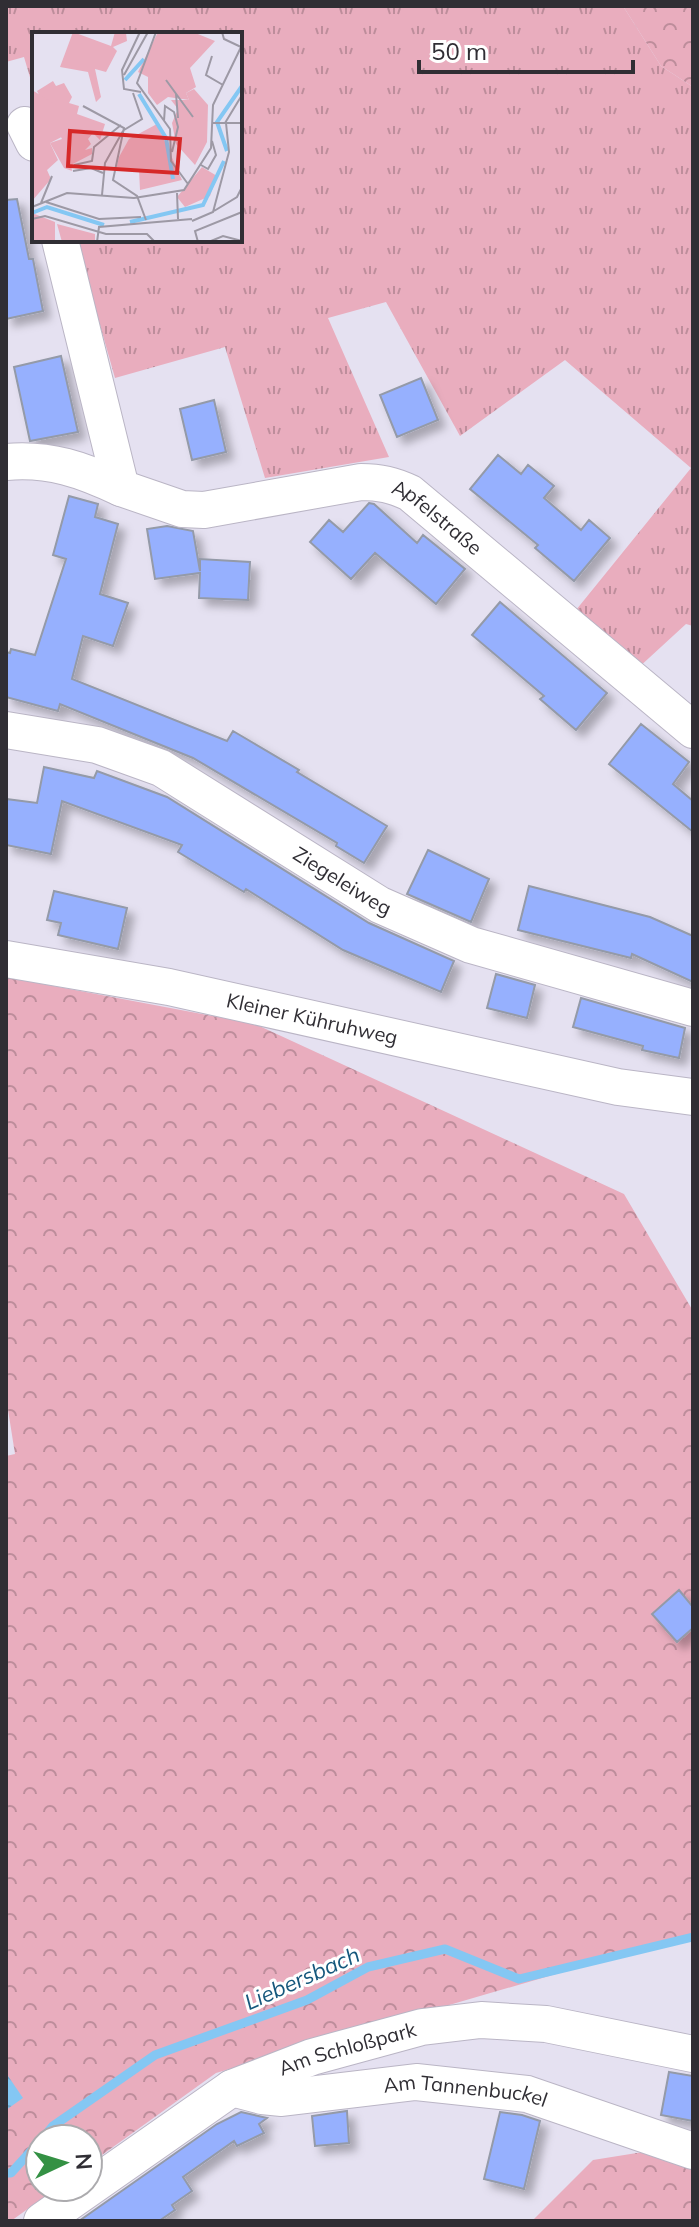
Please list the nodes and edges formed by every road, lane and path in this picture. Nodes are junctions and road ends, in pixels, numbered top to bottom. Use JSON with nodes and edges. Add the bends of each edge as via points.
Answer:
{"nodes":[{"id":1,"x":60,"y":242,"type":"edge"},
{"id":2,"x":6,"y":462,"type":"edge"},
{"id":3,"x":121,"y":488,"type":"junction"},
{"id":4,"x":6,"y":730,"type":"edge"},
{"id":5,"x":693,"y":730,"type":"edge"},
{"id":6,"x":9,"y":960,"type":"edge"},
{"id":7,"x":693,"y":1008,"type":"edge"},
{"id":8,"x":693,"y":1097,"type":"edge"},
{"id":9,"x":693,"y":2054,"type":"edge"},
{"id":10,"x":232,"y":2088,"type":"junction"},
{"id":11,"x":693,"y":2151,"type":"edge"},
{"id":12,"x":42,"y":2221,"type":"edge"}],
"edges":[{"from":1,"to":3,"type":"street"},
{"from":2,"to":3,"type":"street","name":"Apfelstraße","via":[[78,468]]},
{"from":3,"to":5,"type":"street","name":"Apfelstraße","via":[[193,510],[361,482],[399,488]]},
{"from":4,"to":7,"type":"street","name":"Ziegeleiweg","via":[[97,745],[161,768],[380,905],[471,945]]},
{"from":6,"to":8,"type":"street","name":"Kleiner Kühruhweg","via":[[169,987],[618,1087]]},
{"from":9,"to":10,"type":"street","name":"Am Schloßpark","via":[[546,2024],[481,2020],[422,2027],[326,2053]]},
{"from":10,"to":11,"type":"street","name":"Am Tannenbuckel","via":[[282,2098],[416,2082],[527,2094]]},
{"from":10,"to":12,"type":"street","name":"Am Schloßpark"}]}
